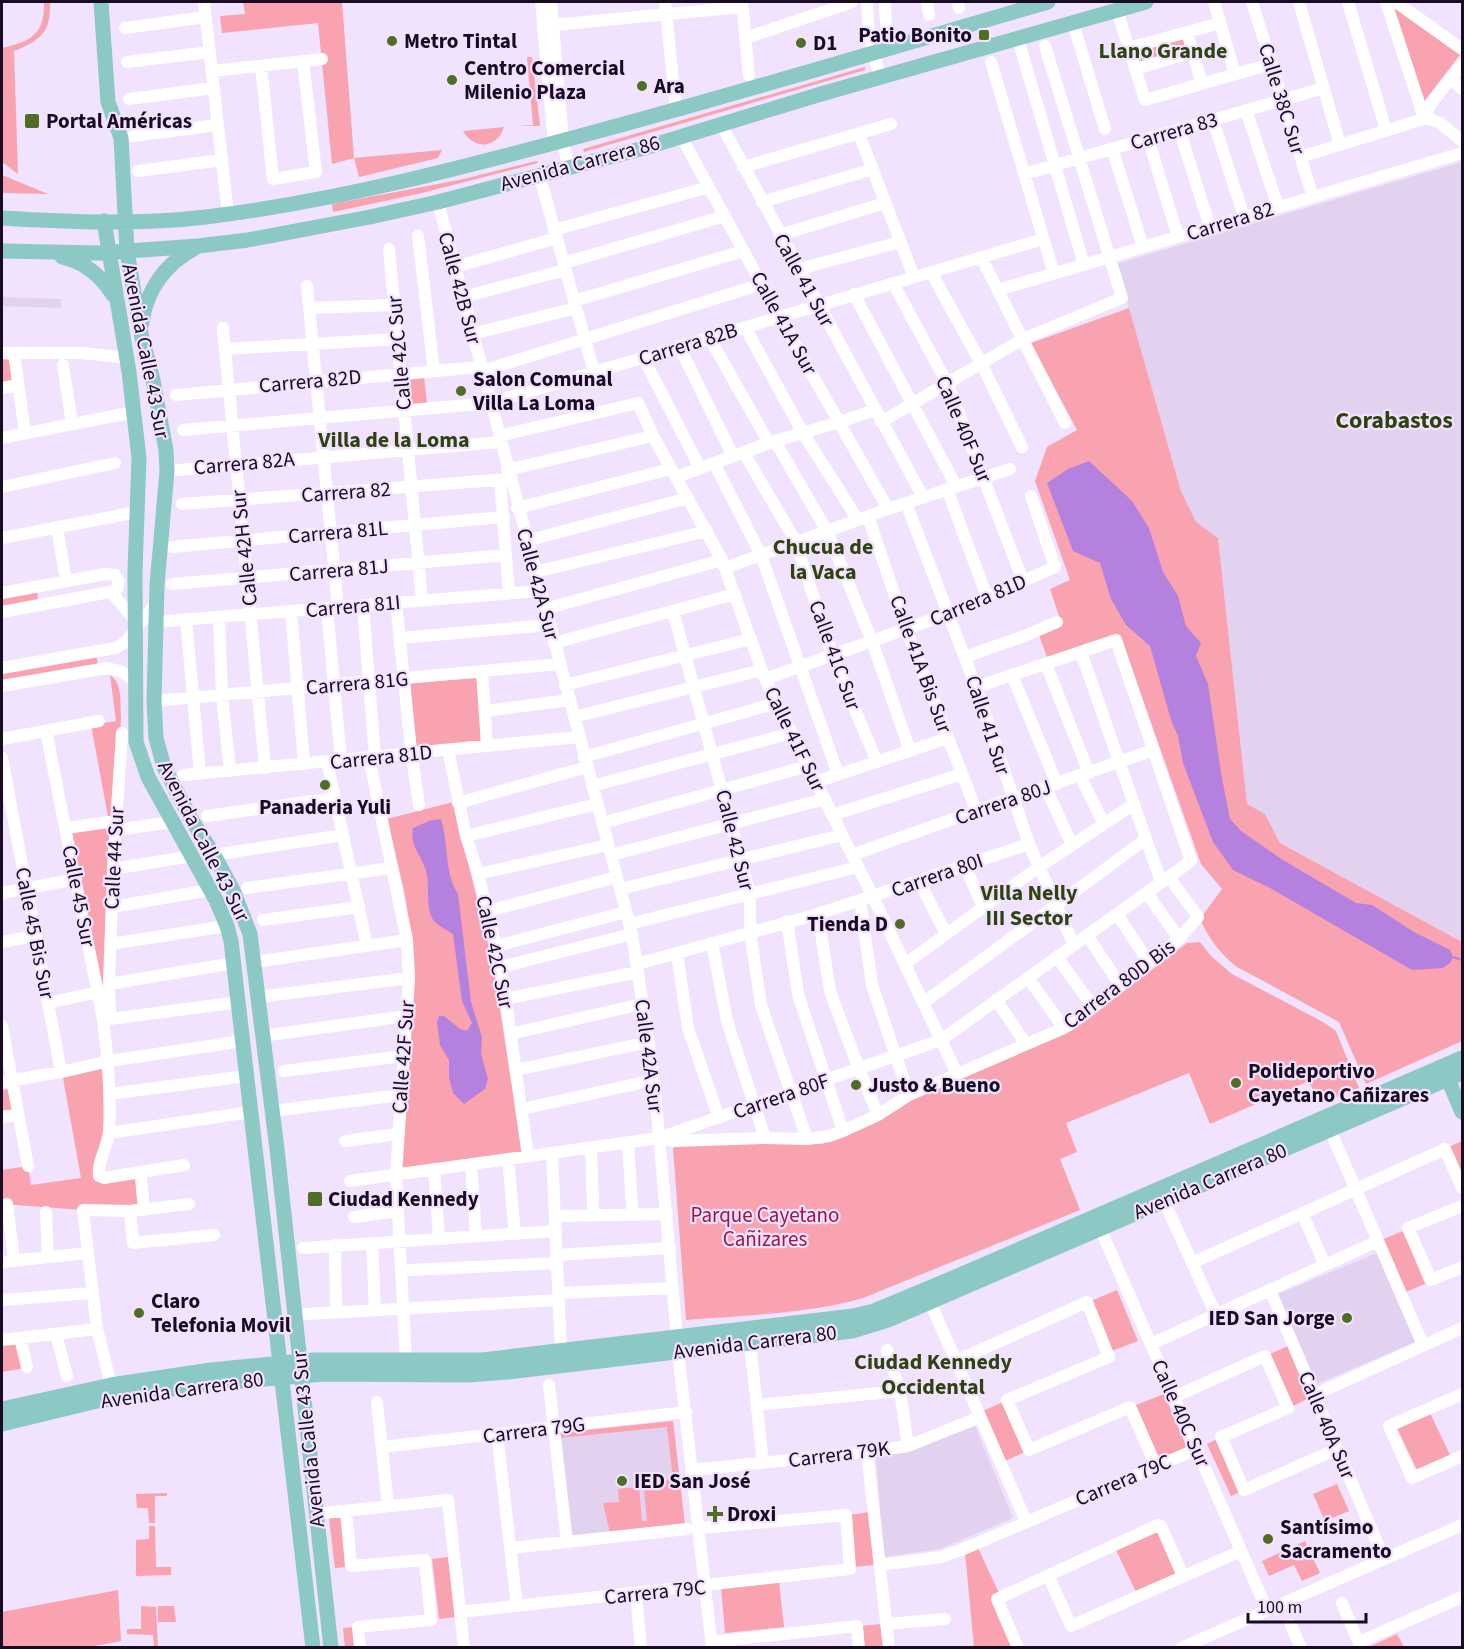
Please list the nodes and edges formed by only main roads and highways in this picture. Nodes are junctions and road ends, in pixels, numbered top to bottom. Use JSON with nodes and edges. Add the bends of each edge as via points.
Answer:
{"nodes":[{"id":1,"x":101,"y":2,"type":"edge"},
{"id":2,"x":107,"y":2,"type":"edge"},
{"id":3,"x":1048,"y":2,"type":"edge"},
{"id":4,"x":1146,"y":2,"type":"edge"},
{"id":5,"x":104,"y":56,"type":"junction"},
{"id":6,"x":2,"y":218,"type":"edge"},
{"id":7,"x":125,"y":220,"type":"junction"},
{"id":8,"x":104,"y":221,"type":"junction"},
{"id":9,"x":198,"y":246,"type":"junction"},
{"id":10,"x":2,"y":251,"type":"edge"},
{"id":11,"x":127,"y":251,"type":"junction"},
{"id":12,"x":39,"y":253,"type":"junction"},
{"id":13,"x":109,"y":253,"type":"junction"},
{"id":14,"x":116,"y":298,"type":"junction"},
{"id":15,"x":138,"y":317,"type":"junction"},
{"id":16,"x":141,"y":334,"type":"junction"},
{"id":17,"x":153,"y":380,"type":"junction"},
{"id":18,"x":134,"y":412,"type":"junction"},
{"id":19,"x":134,"y":648,"type":"junction"},
{"id":20,"x":155,"y":655,"type":"junction"},
{"id":21,"x":1456,"y":1070,"type":"edge"},
{"id":22,"x":1462,"y":1112,"type":"edge"},
{"id":23,"x":1098,"y":1222,"type":"junction"},
{"id":24,"x":678,"y":1345,"type":"junction"},
{"id":25,"x":301,"y":1369,"type":"junction"},
{"id":26,"x":281,"y":1370,"type":"junction"},
{"id":27,"x":2,"y":1409,"type":"edge"},
{"id":28,"x":2,"y":1424,"type":"edge"},
{"id":29,"x":313,"y":1647,"type":"edge"},
{"id":30,"x":331,"y":1647,"type":"edge"}],
"edges":[{"from":1,"to":5,"type":"main road","name":"Avenida Calle 43 Sur"},
{"from":2,"to":5,"type":"main road"},
{"from":3,"to":7,"type":"main road","name":"Avenida Carrera 86","via":[[676,111],[496,159],[390,184],[228,214]]},
{"from":4,"to":9,"type":"main road","name":"Avenida Carrera 86","via":[[438,202]]},
{"from":5,"to":7,"type":"main road","name":"Avenida Calle 43 Sur","via":[[108,102],[121,138]]},
{"from":6,"to":8,"type":"main road","name":"Avenida Carrera 86"},
{"from":7,"to":8,"type":"main road","name":"Avenida Carrera 86"},
{"from":7,"to":11,"type":"main road","name":"Avenida Calle 43 Sur"},
{"from":8,"to":13,"type":"main road","name":"Avenida Calle 43 Sur"},
{"from":9,"to":11,"type":"main road","name":"Avenida Carrera 86"},
{"from":9,"to":16,"type":"main road","via":[[174,261],[157,281],[146,306]]},
{"from":10,"to":12,"type":"main road","name":"Avenida Carrera 86"},
{"from":11,"to":13,"type":"main road","name":"Avenida Carrera 86"},
{"from":11,"to":15,"type":"main road","name":"Avenida Calle 43 Sur"},
{"from":12,"to":13,"type":"main road","name":"Avenida Carrera 86"},
{"from":12,"to":14,"type":"main road","via":[[69,258],[87,267]]},
{"from":13,"to":14,"type":"main road","name":"Avenida Calle 43 Sur"},
{"from":14,"to":15,"type":"main road"},
{"from":14,"to":18,"type":"main road","name":"Avenida Calle 43 Sur"},
{"from":15,"to":16,"type":"main road","name":"Avenida Calle 43 Sur"},
{"from":16,"to":17,"type":"main road","name":"Avenida Calle 43 Sur"},
{"from":17,"to":18,"type":"main road"},
{"from":17,"to":20,"type":"main road","name":"Avenida Calle 43 Sur","via":[[167,471]]},
{"from":18,"to":19,"type":"main road","name":"Avenida Calle 43 Sur","via":[[139,458]]},
{"from":19,"to":20,"type":"main road","via":[[137,639],[148,638]]},
{"from":19,"to":26,"type":"main road","name":"Avenida Calle 43 Sur","via":[[135,736],[139,755],[227,926]]},
{"from":20,"to":25,"type":"main road","name":"Avenida Calle 43 Sur","via":[[156,738],[164,766],[247,922]]},
{"from":21,"to":22,"type":"main road"},
{"from":21,"to":23,"type":"main road","name":"Avenida Carrera 80"},
{"from":21,"to":23,"type":"main road","name":"Avenida Carrera 80","via":[[1330,1130],[1164,1201]]},
{"from":23,"to":24,"type":"main road","name":"Avenida Carrera 80","via":[[864,1314]]},
{"from":23,"to":24,"type":"main road","name":"Avenida Carrera 80","via":[[930,1302],[868,1327],[750,1343]]},
{"from":24,"to":25,"type":"main road","name":"Avenida Carrera 80"},
{"from":24,"to":25,"type":"main road","name":"Avenida Carrera 80","via":[[548,1368],[468,1375],[339,1374]]},
{"from":25,"to":26,"type":"main road","name":"Avenida Carrera 80"},
{"from":25,"to":30,"type":"main road","name":"Avenida Calle 43 Sur"},
{"from":26,"to":27,"type":"main road","name":"Avenida Carrera 80","via":[[212,1370],[111,1385]]},
{"from":26,"to":28,"type":"main road","name":"Avenida Carrera 80","via":[[155,1391]]},
{"from":26,"to":29,"type":"main road","name":"Avenida Calle 43 Sur"}]}
